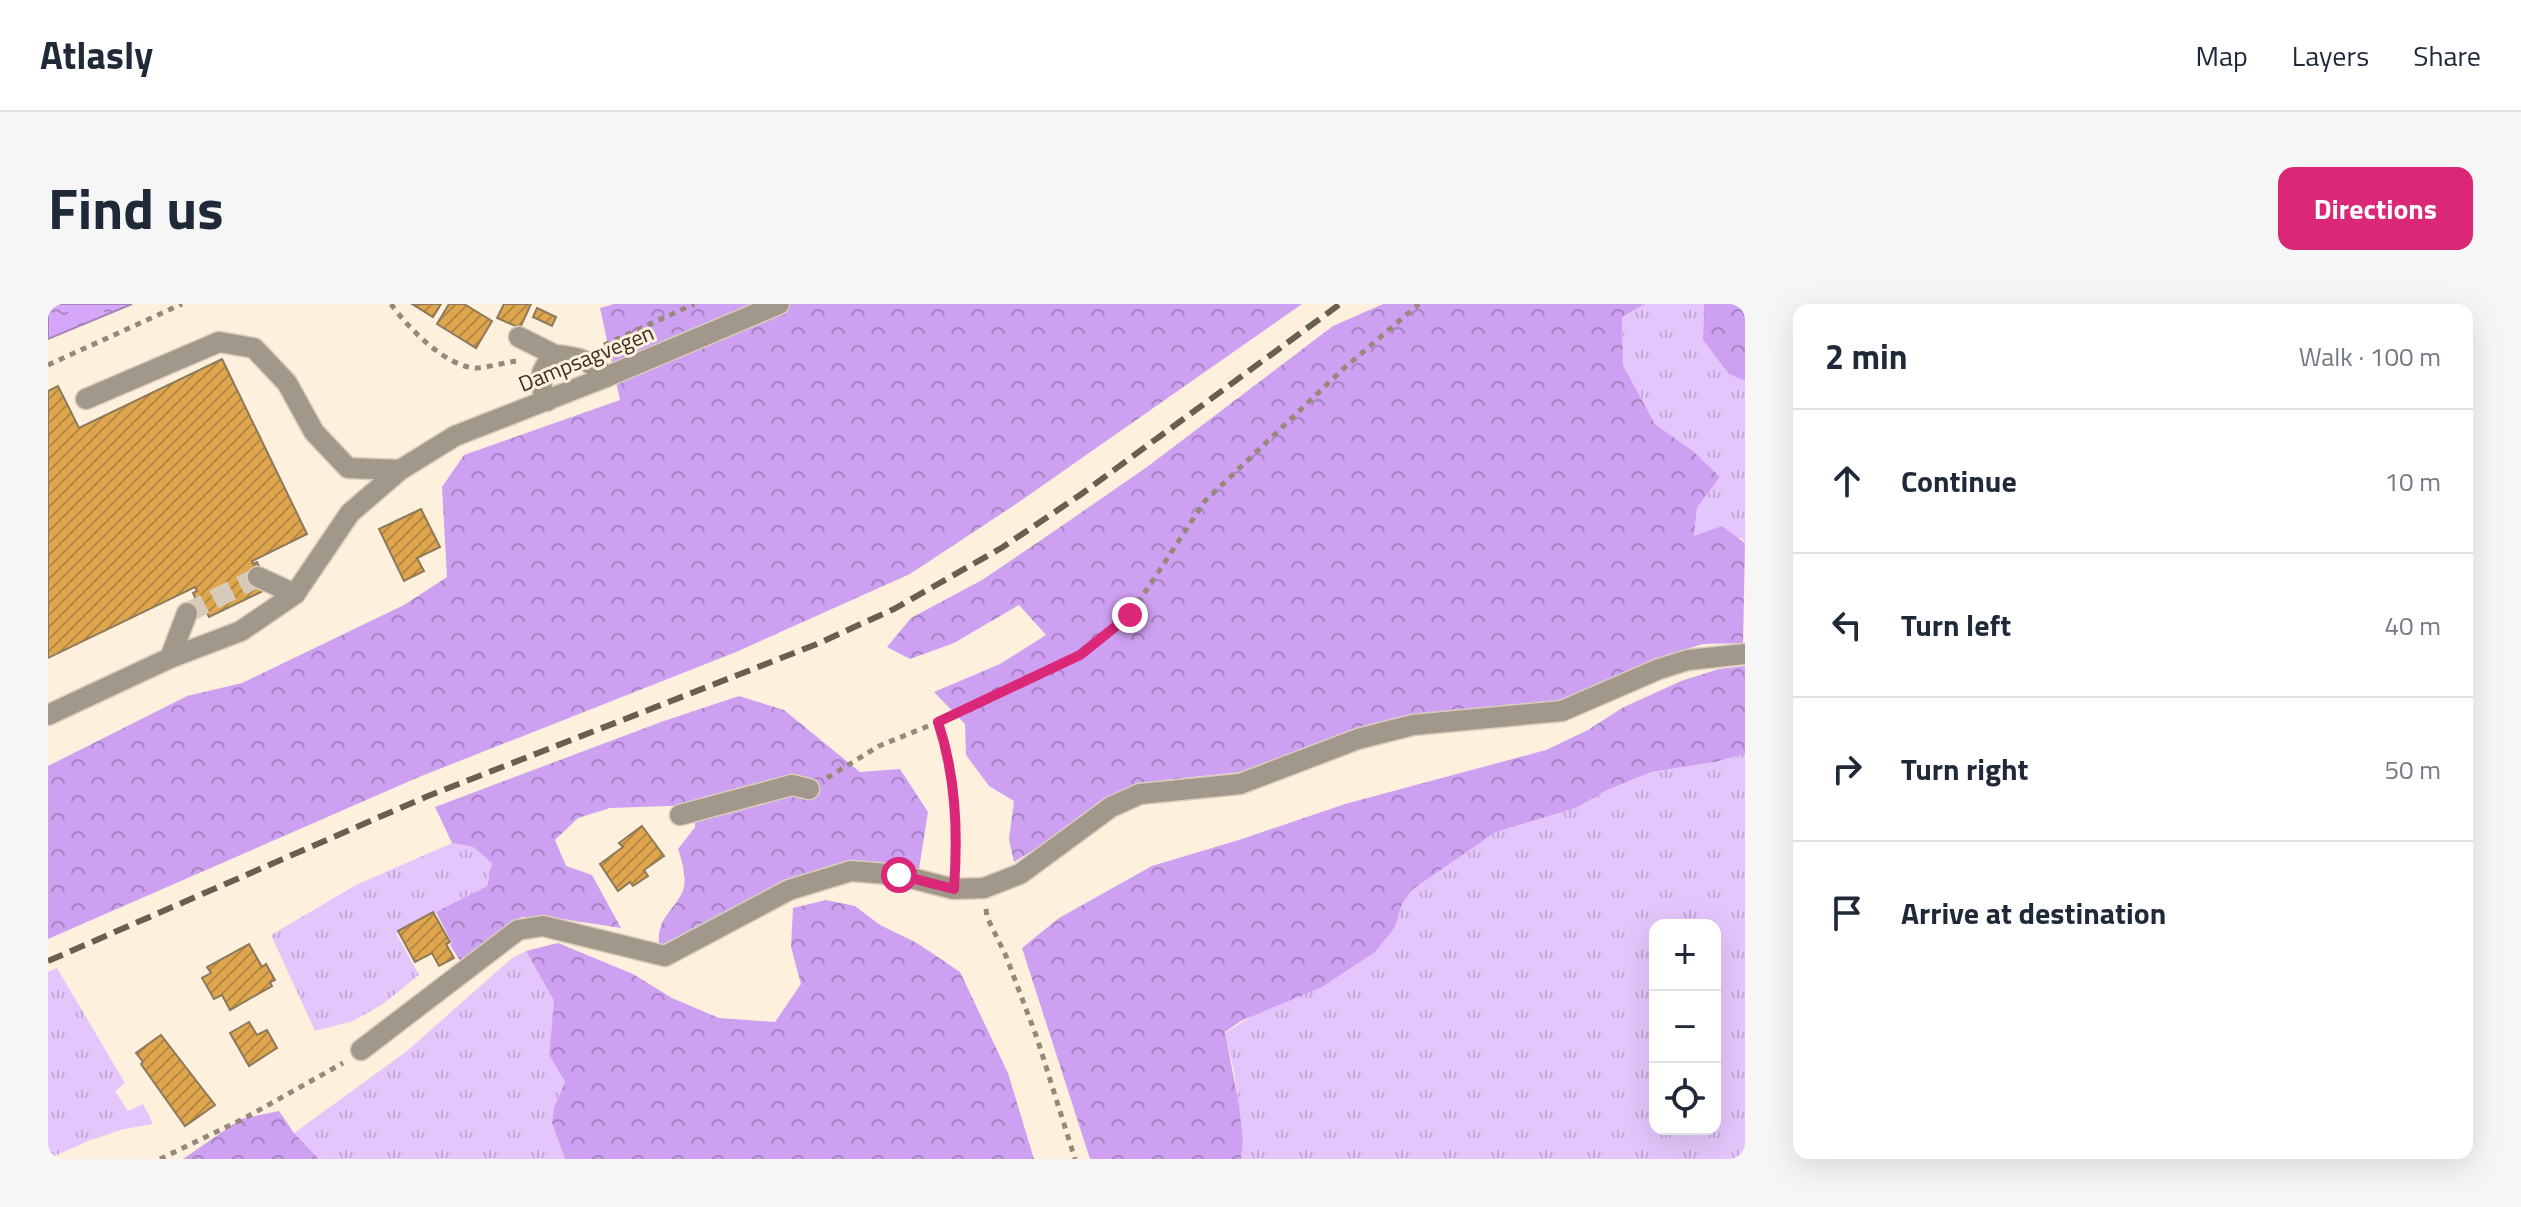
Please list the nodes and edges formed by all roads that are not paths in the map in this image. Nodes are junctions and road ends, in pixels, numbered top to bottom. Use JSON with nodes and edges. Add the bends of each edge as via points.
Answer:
{"nodes":[{"id":1,"x":779,"y":304,"type":"edge"},
{"id":2,"x":519,"y":337,"type":"dead end"},
{"id":3,"x":555,"y":355,"type":"junction"},
{"id":4,"x":606,"y":377,"type":"junction"},
{"id":5,"x":86,"y":399,"type":"dead end"},
{"id":6,"x":547,"y":401,"type":"junction"},
{"id":7,"x":400,"y":470,"type":"junction"},
{"id":8,"x":258,"y":577,"type":"dead end"},
{"id":9,"x":295,"y":594,"type":"junction"},
{"id":10,"x":187,"y":613,"type":"tunnel mouth"},
{"id":11,"x":1745,"y":654,"type":"edge"},
{"id":12,"x":170,"y":658,"type":"junction"},
{"id":13,"x":48,"y":715,"type":"edge"},
{"id":14,"x":809,"y":789,"type":"road end"},
{"id":15,"x":680,"y":815,"type":"dead end"},
{"id":16,"x":361,"y":1050,"type":"road end"}],
"edges":[{"from":1,"to":4,"type":"street","name":"Dampsagvegen"},
{"from":2,"to":3,"type":"street"},
{"from":3,"to":4,"type":"street","via":[[581,357]]},
{"from":3,"to":6,"type":"street","via":[[542,367],[540,385]]},
{"from":4,"to":6,"type":"street","name":"Dampsagvegen"},
{"from":5,"to":7,"type":"street","via":[[219,342],[254,348],[287,383],[314,432],[348,468]]},
{"from":6,"to":7,"type":"street","name":"Dampsagvegen","via":[[455,436]]},
{"from":7,"to":9,"type":"street","name":"Dampsagvegen","via":[[350,513]]},
{"from":8,"to":9,"type":"street"},
{"from":9,"to":12,"type":"street","via":[[241,631]]},
{"from":10,"to":12,"type":"street"},
{"from":11,"to":16,"type":"street","via":[[1659,669],[1562,711],[1413,725],[1358,739],[1240,784],[1140,794],[1111,807],[1020,874],[984,888],[954,889],[899,875],[851,871],[789,890],[665,956],[543,926],[518,930]]},
{"from":12,"to":13,"type":"street"},
{"from":14,"to":15,"type":"street","via":[[792,785]]}]}
